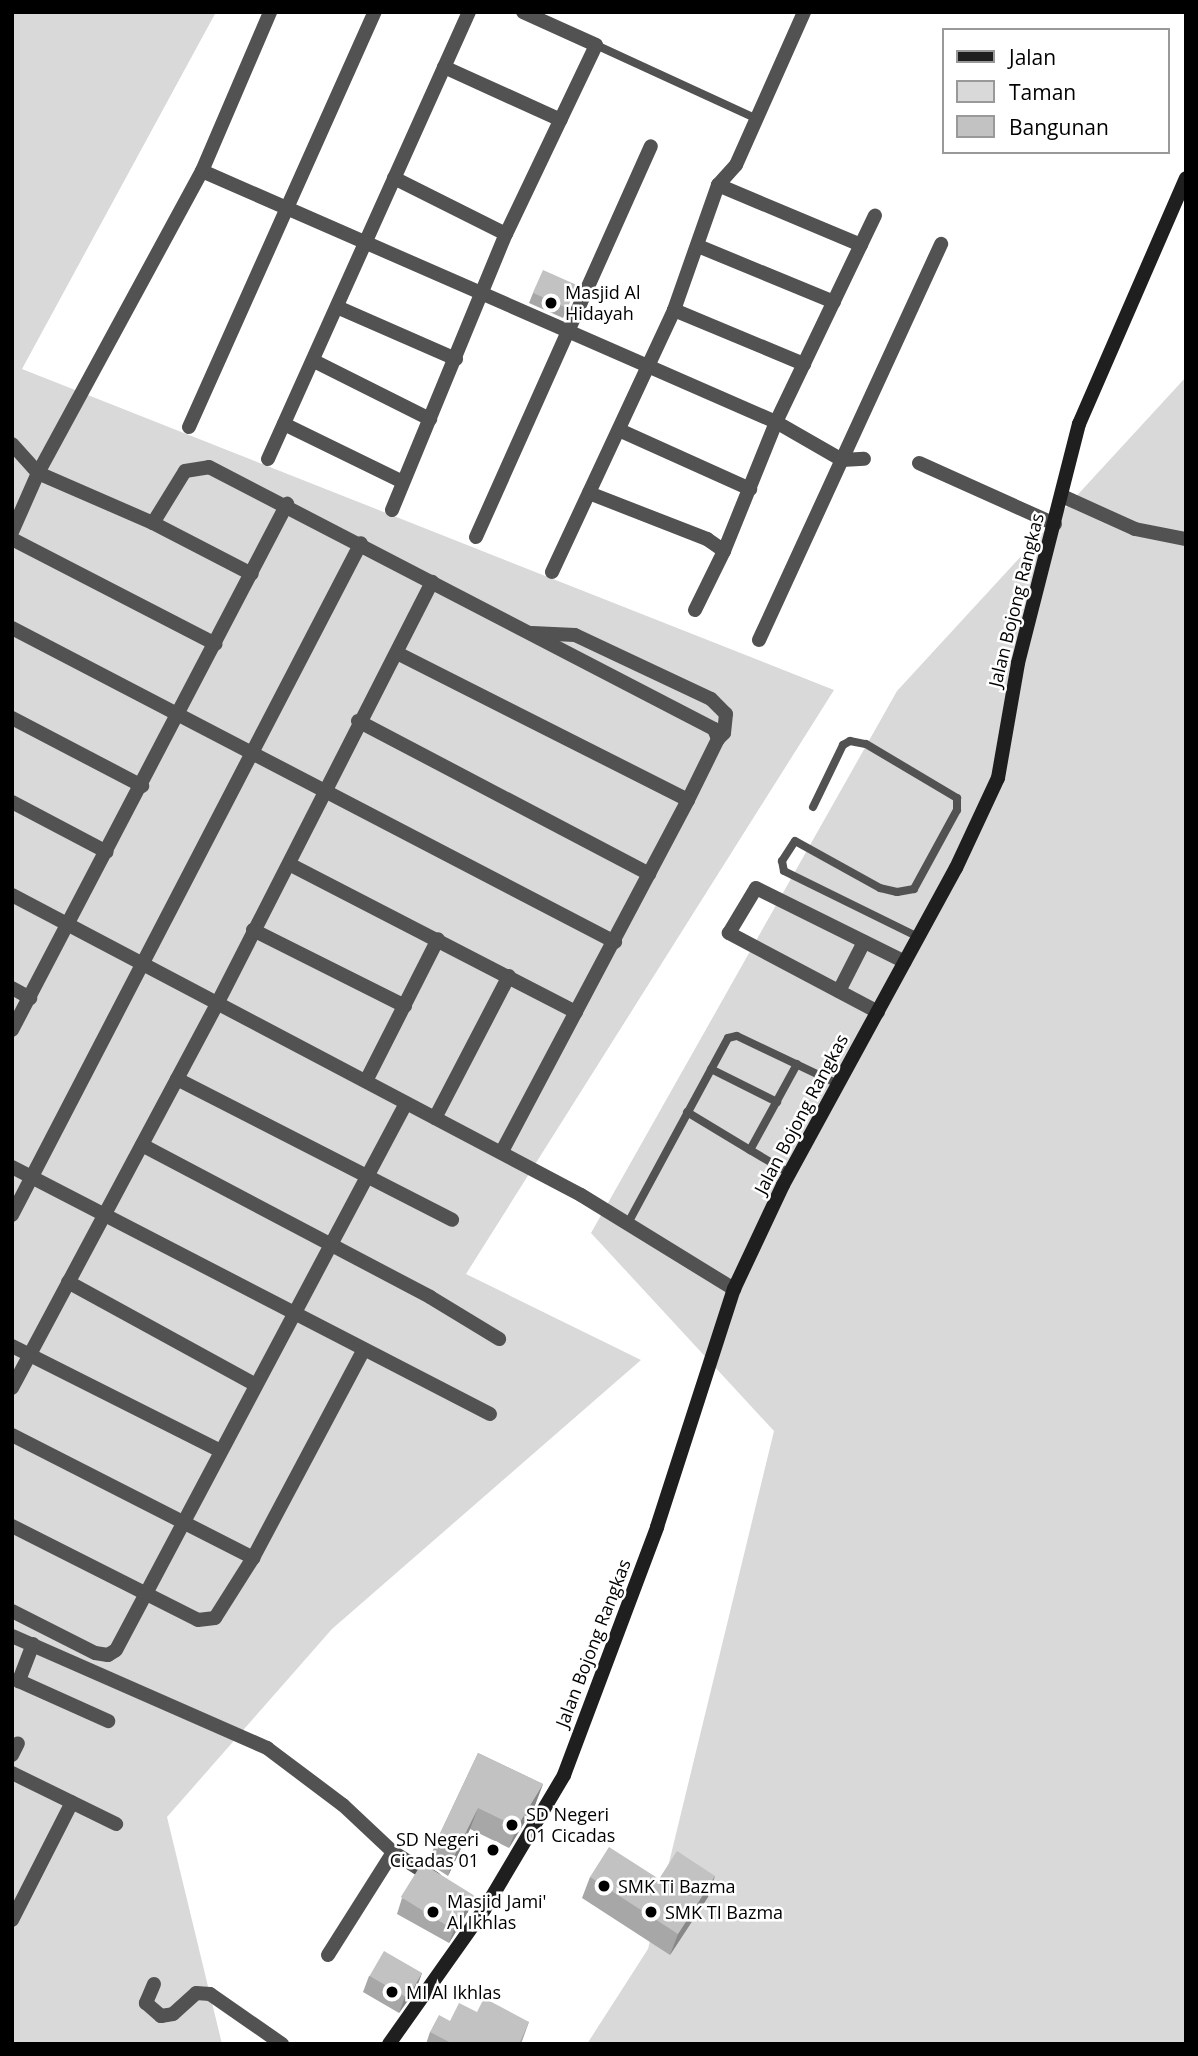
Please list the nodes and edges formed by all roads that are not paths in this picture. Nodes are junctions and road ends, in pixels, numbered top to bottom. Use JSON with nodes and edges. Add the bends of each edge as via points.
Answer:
{"nodes":[{"id":1,"x":270,"y":12,"type":"edge"},
{"id":2,"x":375,"y":12,"type":"edge"},
{"id":3,"x":469,"y":12,"type":"edge"},
{"id":4,"x":523,"y":12,"type":"edge"},
{"id":5,"x":804,"y":12,"type":"edge"},
{"id":6,"x":596,"y":45,"type":"junction"},
{"id":7,"x":443,"y":67,"type":"junction"},
{"id":8,"x":757,"y":119,"type":"junction"},
{"id":9,"x":561,"y":120,"type":"junction"},
{"id":10,"x":651,"y":146,"type":"dead end"},
{"id":11,"x":202,"y":171,"type":"junction"},
{"id":12,"x":394,"y":178,"type":"junction"},
{"id":13,"x":1186,"y":178,"type":"edge"},
{"id":14,"x":718,"y":185,"type":"junction"},
{"id":15,"x":288,"y":208,"type":"junction"},
{"id":16,"x":875,"y":215,"type":"dead end"},
{"id":17,"x":506,"y":233,"type":"junction"},
{"id":18,"x":365,"y":243,"type":"junction"},
{"id":19,"x":942,"y":244,"type":"dead end"},
{"id":20,"x":861,"y":245,"type":"junction"},
{"id":21,"x":698,"y":246,"type":"junction"},
{"id":22,"x":481,"y":296,"type":"junction"},
{"id":23,"x":834,"y":302,"type":"junction"},
{"id":24,"x":337,"y":307,"type":"junction"},
{"id":25,"x":674,"y":310,"type":"junction"},
{"id":26,"x":567,"y":333,"type":"junction"},
{"id":27,"x":456,"y":359,"type":"junction"},
{"id":28,"x":314,"y":361,"type":"junction"},
{"id":29,"x":804,"y":364,"type":"junction"},
{"id":30,"x":648,"y":366,"type":"junction"},
{"id":31,"x":430,"y":419,"type":"junction"},
{"id":32,"x":776,"y":422,"type":"junction"},
{"id":33,"x":284,"y":424,"type":"junction"},
{"id":34,"x":189,"y":427,"type":"dead end"},
{"id":35,"x":619,"y":430,"type":"junction"},
{"id":36,"x":12,"y":444,"type":"edge"},
{"id":37,"x":268,"y":459,"type":"dead end"},
{"id":38,"x":864,"y":459,"type":"dead end"},
{"id":39,"x":842,"y":460,"type":"junction"},
{"id":40,"x":919,"y":463,"type":"dead end"},
{"id":41,"x":38,"y":473,"type":"junction"},
{"id":42,"x":401,"y":481,"type":"junction"},
{"id":43,"x":750,"y":489,"type":"junction"},
{"id":44,"x":589,"y":493,"type":"junction"},
{"id":45,"x":1062,"y":496,"type":"junction"},
{"id":46,"x":287,"y":504,"type":"junction"},
{"id":47,"x":392,"y":510,"type":"dead end"},
{"id":48,"x":153,"y":523,"type":"junction"},
{"id":49,"x":1055,"y":524,"type":"junction"},
{"id":50,"x":12,"y":532,"type":"edge"},
{"id":51,"x":476,"y":537,"type":"dead end"},
{"id":52,"x":1186,"y":539,"type":"edge"},
{"id":53,"x":12,"y":540,"type":"edge"},
{"id":54,"x":361,"y":543,"type":"junction"},
{"id":55,"x":724,"y":551,"type":"junction"},
{"id":56,"x":552,"y":572,"type":"dead end"},
{"id":57,"x":252,"y":574,"type":"junction"},
{"id":58,"x":432,"y":582,"type":"junction"},
{"id":59,"x":695,"y":610,"type":"dead end"},
{"id":60,"x":12,"y":628,"type":"edge"},
{"id":61,"x":530,"y":633,"type":"junction"},
{"id":62,"x":759,"y":640,"type":"dead end"},
{"id":63,"x":215,"y":645,"type":"junction"},
{"id":64,"x":397,"y":653,"type":"junction"},
{"id":65,"x":178,"y":712,"type":"junction"},
{"id":66,"x":12,"y":718,"type":"edge"},
{"id":67,"x":358,"y":721,"type":"junction"},
{"id":68,"x":718,"y":739,"type":"junction"},
{"id":69,"x":250,"y":753,"type":"junction"},
{"id":70,"x":142,"y":786,"type":"junction"},
{"id":71,"x":325,"y":792,"type":"junction"},
{"id":72,"x":688,"y":800,"type":"junction"},
{"id":73,"x":12,"y":802,"type":"edge"},
{"id":74,"x":813,"y":807,"type":"dead end"},
{"id":75,"x":107,"y":852,"type":"junction"},
{"id":76,"x":289,"y":864,"type":"junction"},
{"id":77,"x":649,"y":874,"type":"junction"},
{"id":78,"x":12,"y":895,"type":"edge"},
{"id":79,"x":71,"y":925,"type":"junction"},
{"id":80,"x":253,"y":930,"type":"junction"},
{"id":81,"x":918,"y":937,"type":"junction"},
{"id":82,"x":438,"y":939,"type":"junction"},
{"id":83,"x":615,"y":942,"type":"junction"},
{"id":84,"x":864,"y":942,"type":"junction"},
{"id":85,"x":905,"y":962,"type":"junction"},
{"id":86,"x":141,"y":963,"type":"junction"},
{"id":87,"x":509,"y":976,"type":"junction"},
{"id":88,"x":12,"y":988,"type":"edge"},
{"id":89,"x":839,"y":991,"type":"junction"},
{"id":90,"x":30,"y":998,"type":"junction"},
{"id":91,"x":217,"y":1004,"type":"junction"},
{"id":92,"x":405,"y":1006,"type":"junction"},
{"id":93,"x":576,"y":1012,"type":"junction"},
{"id":94,"x":878,"y":1012,"type":"junction"},
{"id":95,"x":12,"y":1030,"type":"edge"},
{"id":96,"x":797,"y":1064,"type":"junction"},
{"id":97,"x":710,"y":1069,"type":"junction"},
{"id":98,"x":177,"y":1079,"type":"junction"},
{"id":99,"x":366,"y":1081,"type":"junction"},
{"id":100,"x":838,"y":1084,"type":"junction"},
{"id":101,"x":777,"y":1102,"type":"junction"},
{"id":102,"x":405,"y":1105,"type":"junction"},
{"id":103,"x":687,"y":1112,"type":"junction"},
{"id":104,"x":435,"y":1118,"type":"junction"},
{"id":105,"x":142,"y":1145,"type":"junction"},
{"id":106,"x":750,"y":1150,"type":"junction"},
{"id":107,"x":501,"y":1153,"type":"junction"},
{"id":108,"x":12,"y":1167,"type":"edge"},
{"id":109,"x":789,"y":1173,"type":"junction"},
{"id":110,"x":367,"y":1174,"type":"junction"},
{"id":111,"x":32,"y":1178,"type":"junction"},
{"id":112,"x":103,"y":1214,"type":"junction"},
{"id":113,"x":12,"y":1215,"type":"edge"},
{"id":114,"x":452,"y":1220,"type":"dead end"},
{"id":115,"x":628,"y":1223,"type":"junction"},
{"id":116,"x":331,"y":1246,"type":"junction"},
{"id":117,"x":68,"y":1282,"type":"junction"},
{"id":118,"x":734,"y":1289,"type":"junction"},
{"id":119,"x":294,"y":1315,"type":"junction"},
{"id":120,"x":499,"y":1339,"type":"dead end"},
{"id":121,"x":12,"y":1346,"type":"edge"},
{"id":122,"x":363,"y":1351,"type":"junction"},
{"id":123,"x":29,"y":1357,"type":"junction"},
{"id":124,"x":256,"y":1385,"type":"junction"},
{"id":125,"x":12,"y":1388,"type":"edge"},
{"id":126,"x":490,"y":1414,"type":"dead end"},
{"id":127,"x":12,"y":1435,"type":"edge"},
{"id":128,"x":219,"y":1450,"type":"junction"},
{"id":129,"x":187,"y":1521,"type":"junction"},
{"id":130,"x":12,"y":1526,"type":"edge"},
{"id":131,"x":254,"y":1558,"type":"junction"},
{"id":132,"x":148,"y":1595,"type":"junction"},
{"id":133,"x":12,"y":1611,"type":"edge"},
{"id":134,"x":12,"y":1636,"type":"edge"},
{"id":135,"x":33,"y":1644,"type":"junction"},
{"id":136,"x":108,"y":1721,"type":"dead end"},
{"id":137,"x":12,"y":1773,"type":"edge"},
{"id":138,"x":72,"y":1802,"type":"junction"},
{"id":139,"x":116,"y":1824,"type":"dead end"},
{"id":140,"x":393,"y":1852,"type":"junction"},
{"id":141,"x":450,"y":1888,"type":"edge"},
{"id":142,"x":12,"y":1920,"type":"edge"},
{"id":143,"x":328,"y":1955,"type":"dead end"},
{"id":144,"x":154,"y":1984,"type":"dead end"},
{"id":145,"x":282,"y":2044,"type":"edge"},
{"id":146,"x":389,"y":2044,"type":"edge"}],
"edges":[{"from":1,"to":11,"type":"street"},
{"from":2,"to":15,"type":"street"},
{"from":3,"to":7,"type":"street"},
{"from":4,"to":6,"type":"street"},
{"from":5,"to":8,"type":"street"},
{"from":6,"to":8,"type":"lane"},
{"from":6,"to":9,"type":"street"},
{"from":7,"to":9,"type":"street"},
{"from":7,"to":12,"type":"street"},
{"from":8,"to":14,"type":"street","via":[[736,165]]},
{"from":9,"to":17,"type":"street"},
{"from":10,"to":26,"type":"street"},
{"from":11,"to":15,"type":"street"},
{"from":11,"to":41,"type":"street"},
{"from":12,"to":17,"type":"street"},
{"from":12,"to":18,"type":"street"},
{"from":13,"to":45,"type":"main road","name":"Jalan Bojong Rangkas","via":[[1100,368],[1079,424]]},
{"from":14,"to":20,"type":"street"},
{"from":14,"to":21,"type":"street"},
{"from":15,"to":18,"type":"street"},
{"from":15,"to":34,"type":"street"},
{"from":16,"to":20,"type":"street"},
{"from":17,"to":22,"type":"street"},
{"from":18,"to":22,"type":"street"},
{"from":18,"to":24,"type":"street"},
{"from":19,"to":39,"type":"street"},
{"from":20,"to":23,"type":"street"},
{"from":21,"to":23,"type":"street"},
{"from":21,"to":25,"type":"street"},
{"from":22,"to":26,"type":"street"},
{"from":22,"to":27,"type":"street"},
{"from":23,"to":29,"type":"street"},
{"from":24,"to":27,"type":"street"},
{"from":24,"to":28,"type":"street"},
{"from":25,"to":29,"type":"street"},
{"from":25,"to":30,"type":"street"},
{"from":26,"to":30,"type":"street"},
{"from":26,"to":51,"type":"street"},
{"from":27,"to":31,"type":"street"},
{"from":28,"to":31,"type":"street"},
{"from":28,"to":33,"type":"street"},
{"from":29,"to":32,"type":"street"},
{"from":30,"to":32,"type":"street"},
{"from":30,"to":35,"type":"street"},
{"from":31,"to":42,"type":"street"},
{"from":32,"to":39,"type":"street"},
{"from":32,"to":43,"type":"street"},
{"from":33,"to":37,"type":"street"},
{"from":33,"to":42,"type":"street"},
{"from":35,"to":43,"type":"street"},
{"from":35,"to":44,"type":"street"},
{"from":36,"to":41,"type":"street"},
{"from":38,"to":39,"type":"street"},
{"from":39,"to":62,"type":"street"},
{"from":40,"to":49,"type":"street"},
{"from":41,"to":48,"type":"street"},
{"from":41,"to":50,"type":"street"},
{"from":42,"to":47,"type":"street"},
{"from":43,"to":55,"type":"street"},
{"from":44,"to":55,"type":"street","via":[[707,539]]},
{"from":44,"to":56,"type":"street"},
{"from":45,"to":49,"type":"main road","name":"Jalan Bojong Rangkas"},
{"from":45,"to":52,"type":"street","via":[[1135,529]]},
{"from":46,"to":48,"type":"street","via":[[209,467],[196,466],[176,481]]},
{"from":46,"to":54,"type":"street"},
{"from":46,"to":57,"type":"street"},
{"from":48,"to":57,"type":"street"},
{"from":49,"to":81,"type":"main road","name":"Jalan Bojong Rangkas","via":[[1018,663],[998,778]]},
{"from":53,"to":63,"type":"street"},
{"from":54,"to":58,"type":"street"},
{"from":54,"to":69,"type":"street"},
{"from":55,"to":59,"type":"street"},
{"from":57,"to":63,"type":"street"},
{"from":58,"to":61,"type":"street"},
{"from":58,"to":64,"type":"street"},
{"from":60,"to":65,"type":"street"},
{"from":61,"to":68,"type":"street","via":[[707,723]]},
{"from":61,"to":68,"type":"street","via":[[575,635],[711,699],[726,714],[724,733]]},
{"from":63,"to":65,"type":"street"},
{"from":64,"to":67,"type":"street"},
{"from":64,"to":72,"type":"street"},
{"from":65,"to":69,"type":"street"},
{"from":65,"to":70,"type":"street"},
{"from":66,"to":70,"type":"street"},
{"from":67,"to":71,"type":"street"},
{"from":67,"to":77,"type":"street"},
{"from":68,"to":72,"type":"street"},
{"from":69,"to":71,"type":"street"},
{"from":69,"to":86,"type":"street"},
{"from":70,"to":75,"type":"street"},
{"from":71,"to":76,"type":"street"},
{"from":71,"to":83,"type":"street"},
{"from":72,"to":77,"type":"street"},
{"from":73,"to":75,"type":"street"},
{"from":74,"to":81,"type":"lane","via":[[843,745],[850,741],[866,744],[957,798],[957,810],[914,889],[880,888],[795,841],[782,861],[784,871]]},
{"from":75,"to":79,"type":"street"},
{"from":76,"to":80,"type":"street"},
{"from":76,"to":82,"type":"street"},
{"from":77,"to":83,"type":"street"},
{"from":78,"to":79,"type":"street"},
{"from":79,"to":86,"type":"street"},
{"from":79,"to":90,"type":"street"},
{"from":80,"to":91,"type":"street"},
{"from":80,"to":92,"type":"street"},
{"from":81,"to":85,"type":"main road","name":"Jalan Bojong Rangkas"},
{"from":82,"to":87,"type":"street"},
{"from":82,"to":92,"type":"street"},
{"from":83,"to":93,"type":"street"},
{"from":84,"to":85,"type":"street"},
{"from":84,"to":89,"type":"street"},
{"from":84,"to":89,"type":"street","via":[[756,888],[729,933]]},
{"from":85,"to":94,"type":"main road","name":"Jalan Bojong Rangkas"},
{"from":86,"to":91,"type":"street"},
{"from":86,"to":111,"type":"street"},
{"from":87,"to":93,"type":"street"},
{"from":87,"to":104,"type":"street"},
{"from":88,"to":90,"type":"street"},
{"from":89,"to":94,"type":"street"},
{"from":90,"to":95,"type":"street"},
{"from":91,"to":98,"type":"street"},
{"from":91,"to":99,"type":"street"},
{"from":92,"to":99,"type":"street"},
{"from":93,"to":107,"type":"street"},
{"from":94,"to":100,"type":"main road","name":"Jalan Bojong Rangkas"},
{"from":96,"to":97,"type":"lane","via":[[737,1036],[728,1038]]},
{"from":96,"to":100,"type":"lane"},
{"from":96,"to":101,"type":"lane"},
{"from":97,"to":101,"type":"lane"},
{"from":97,"to":103,"type":"lane"},
{"from":98,"to":105,"type":"street"},
{"from":98,"to":110,"type":"street"},
{"from":99,"to":102,"type":"street"},
{"from":100,"to":109,"type":"main road","name":"Jalan Bojong Rangkas"},
{"from":101,"to":106,"type":"lane"},
{"from":102,"to":104,"type":"street"},
{"from":102,"to":110,"type":"street"},
{"from":103,"to":106,"type":"lane"},
{"from":103,"to":115,"type":"lane"},
{"from":104,"to":107,"type":"street"},
{"from":105,"to":112,"type":"street"},
{"from":105,"to":116,"type":"street"},
{"from":106,"to":109,"type":"lane"},
{"from":107,"to":115,"type":"street"},
{"from":108,"to":111,"type":"street"},
{"from":109,"to":118,"type":"main road","name":"Jalan Bojong Rangkas"},
{"from":110,"to":114,"type":"street"},
{"from":110,"to":116,"type":"street"},
{"from":111,"to":112,"type":"street"},
{"from":111,"to":113,"type":"street"},
{"from":112,"to":117,"type":"street"},
{"from":112,"to":119,"type":"street"},
{"from":115,"to":118,"type":"street"},
{"from":116,"to":119,"type":"street"},
{"from":116,"to":120,"type":"street"},
{"from":117,"to":123,"type":"street"},
{"from":117,"to":124,"type":"street"},
{"from":118,"to":146,"type":"main road","name":"Jalan Bojong Rangkas","via":[[657,1527],[564,1775]]},
{"from":119,"to":122,"type":"street"},
{"from":119,"to":124,"type":"street"},
{"from":121,"to":123,"type":"street"},
{"from":122,"to":126,"type":"street"},
{"from":122,"to":131,"type":"street"},
{"from":123,"to":125,"type":"street"},
{"from":123,"to":128,"type":"street"},
{"from":124,"to":128,"type":"street"},
{"from":127,"to":129,"type":"street"},
{"from":128,"to":129,"type":"street"},
{"from":129,"to":131,"type":"street"},
{"from":129,"to":132,"type":"street"},
{"from":130,"to":132,"type":"street"},
{"from":131,"to":132,"type":"street","via":[[215,1618],[198,1620]]},
{"from":132,"to":133,"type":"street","via":[[108,1655],[79,1646]]},
{"from":134,"to":135,"type":"street"},
{"from":135,"to":136,"type":"street","via":[[19,1681]]},
{"from":135,"to":140,"type":"street","via":[[290,1762]]},
{"from":137,"to":138,"type":"street"},
{"from":138,"to":139,"type":"street"},
{"from":138,"to":142,"type":"street"},
{"from":140,"to":141,"type":"street"},
{"from":140,"to":143,"type":"street"},
{"from":144,"to":145,"type":"street","via":[[146,2003],[161,2015],[173,2014],[196,1993],[210,1994]]}]}
